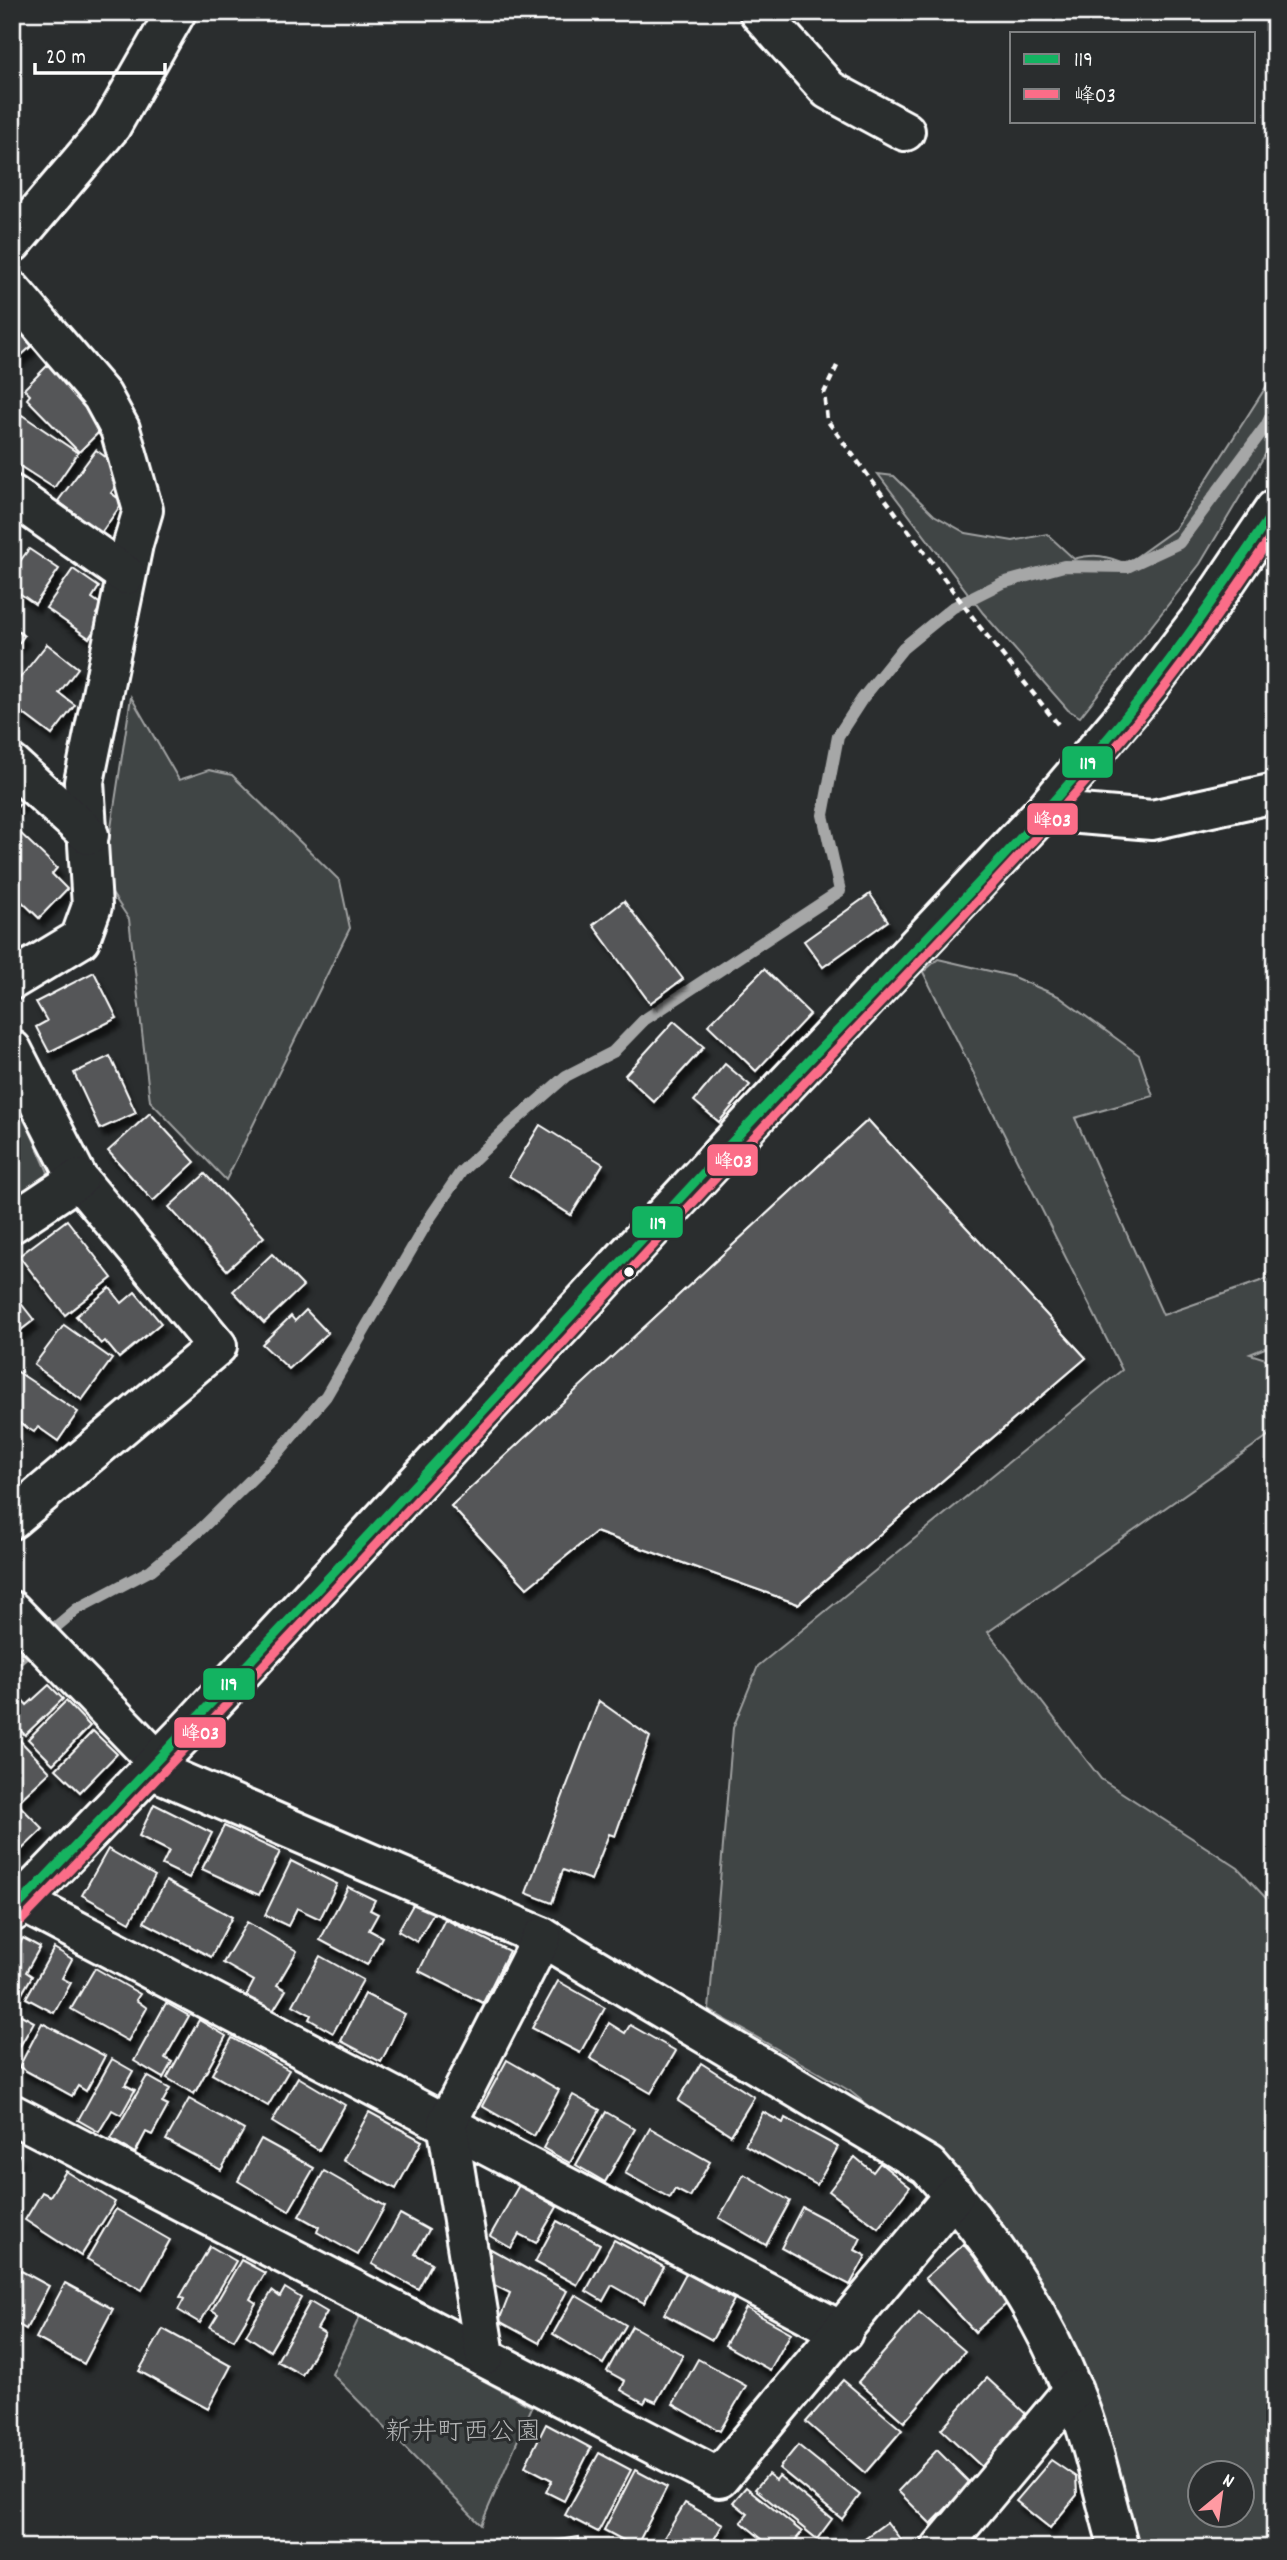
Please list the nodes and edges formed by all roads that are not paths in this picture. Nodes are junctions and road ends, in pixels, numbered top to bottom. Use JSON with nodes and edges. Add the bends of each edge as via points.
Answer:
{"nodes":[{"id":1,"x":176,"y":12,"type":"edge"},
{"id":2,"x":759,"y":12,"type":"edge"},
{"id":3,"x":905,"y":131,"type":"dead end"},
{"id":4,"x":12,"y":243,"type":"edge"},
{"id":5,"x":12,"y":291,"type":"edge"},
{"id":6,"x":12,"y":495,"type":"edge"},
{"id":7,"x":1275,"y":509,"type":"edge"},
{"id":8,"x":126,"y":575,"type":"junction"},
{"id":9,"x":12,"y":765,"type":"edge"},
{"id":10,"x":1275,"y":793,"type":"edge"},
{"id":11,"x":1044,"y":811,"type":"junction"},
{"id":12,"x":89,"y":835,"type":"junction"},
{"id":13,"x":12,"y":980,"type":"edge"},
{"id":14,"x":12,"y":1050,"type":"edge"},
{"id":15,"x":78,"y":1179,"type":"junction"},
{"id":16,"x":12,"y":1223,"type":"edge"},
{"id":17,"x":12,"y":1520,"type":"edge"},
{"id":18,"x":12,"y":1611,"type":"edge"},
{"id":19,"x":154,"y":1766,"type":"junction"},
{"id":20,"x":17,"y":1907,"type":"edge"},
{"id":21,"x":542,"y":1937,"type":"junction"},
{"id":22,"x":12,"y":2114,"type":"edge"},
{"id":23,"x":447,"y":2123,"type":"junction"},
{"id":24,"x":954,"y":2195,"type":"junction"},
{"id":25,"x":843,"y":2332,"type":"junction"},
{"id":26,"x":485,"y":2355,"type":"junction"},
{"id":27,"x":1073,"y":2390,"type":"junction"},
{"id":28,"x":941,"y":2548,"type":"edge"},
{"id":29,"x":1119,"y":2548,"type":"edge"}],
"edges":[{"from":1,"to":4,"type":"street","via":[[111,126]]},
{"from":2,"to":3,"type":"street","via":[[829,90]]},
{"from":5,"to":8,"type":"street","via":[[103,396],[120,429],[144,510]]},
{"from":6,"to":8,"type":"street"},
{"from":7,"to":11,"type":"street","via":[[1141,697]]},
{"from":8,"to":12,"type":"street","via":[[83,782]]},
{"from":9,"to":12,"type":"street"},
{"from":10,"to":11,"type":"street","via":[[1152,820]]},
{"from":11,"to":19,"type":"street"},
{"from":12,"to":13,"type":"street","via":[[92,906],[80,939]]},
{"from":14,"to":15,"type":"street"},
{"from":15,"to":16,"type":"street"},
{"from":15,"to":17,"type":"street","via":[[217,1346]]},
{"from":18,"to":19,"type":"street"},
{"from":19,"to":20,"type":"street"},
{"from":19,"to":21,"type":"street"},
{"from":20,"to":23,"type":"street"},
{"from":21,"to":23,"type":"street"},
{"from":21,"to":24,"type":"street","via":[[928,2166]]},
{"from":22,"to":26,"type":"street"},
{"from":23,"to":25,"type":"street"},
{"from":23,"to":26,"type":"street"},
{"from":24,"to":25,"type":"street"},
{"from":24,"to":27,"type":"street","via":[[1025,2295]]},
{"from":25,"to":26,"type":"street","via":[[719,2478]]},
{"from":27,"to":28,"type":"street"},
{"from":27,"to":29,"type":"street"}]}
